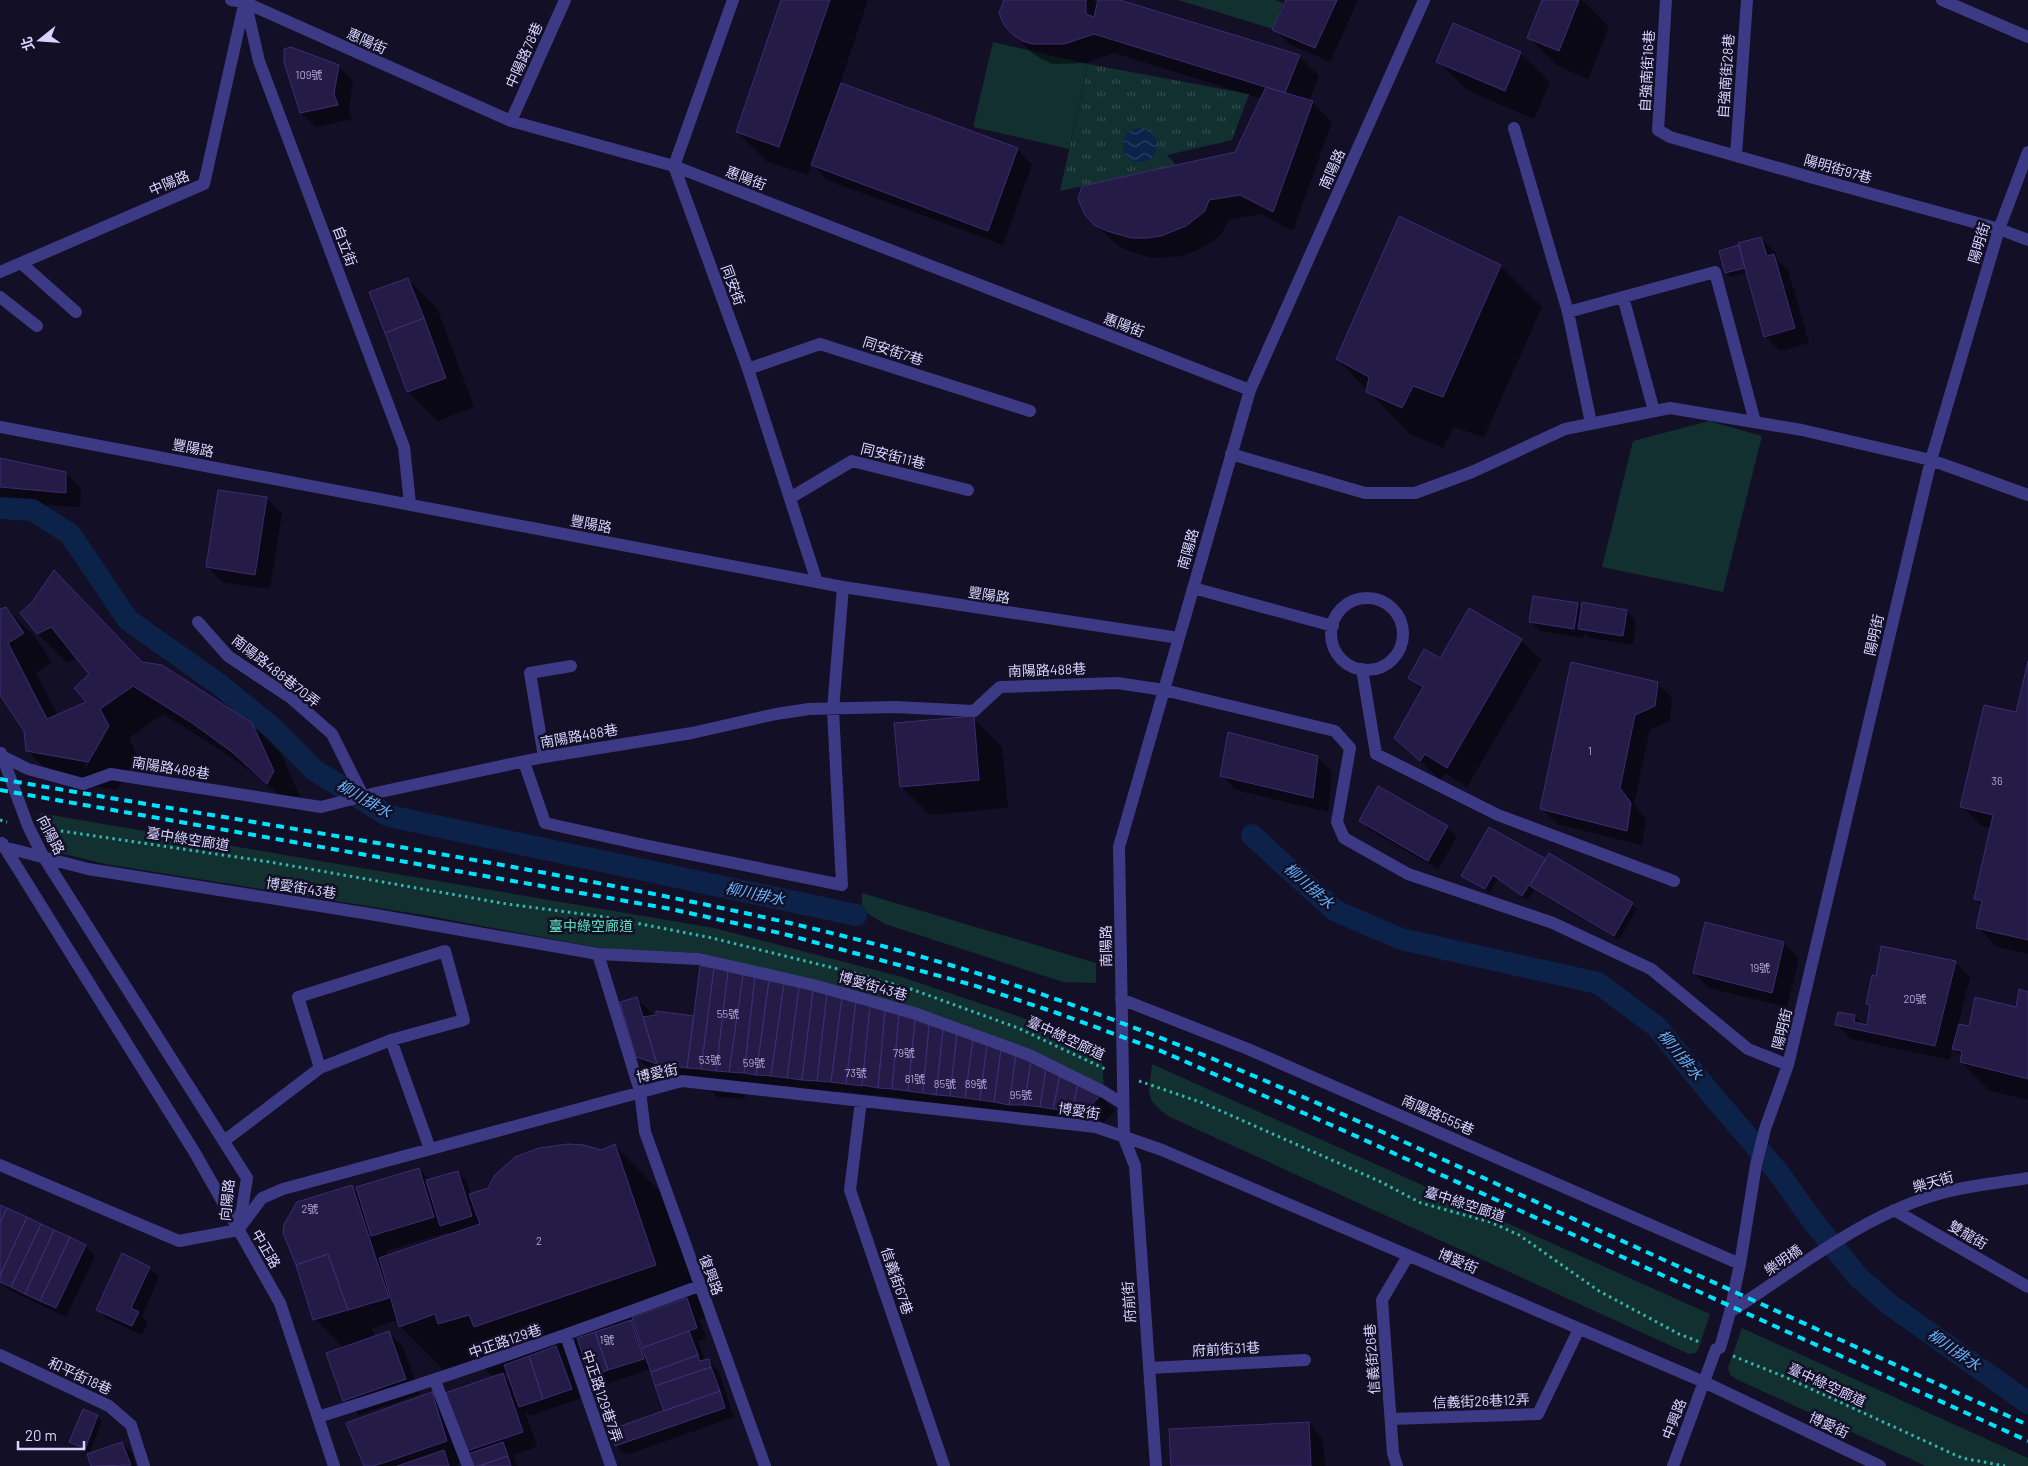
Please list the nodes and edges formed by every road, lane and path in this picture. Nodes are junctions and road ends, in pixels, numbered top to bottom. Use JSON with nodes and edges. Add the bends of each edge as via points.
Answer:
{"nodes":[{"id":1,"x":231,"y":0,"type":"edge"},
{"id":2,"x":565,"y":0,"type":"edge"},
{"id":3,"x":733,"y":0,"type":"edge"},
{"id":4,"x":1424,"y":0,"type":"edge"},
{"id":5,"x":1666,"y":0,"type":"edge"},
{"id":6,"x":1747,"y":0,"type":"edge"},
{"id":7,"x":1942,"y":0,"type":"edge"},
{"id":8,"x":245,"y":1,"type":"edge"},
{"id":9,"x":2028,"y":37,"type":"edge"},
{"id":10,"x":511,"y":122,"type":"junction"},
{"id":11,"x":1514,"y":128,"type":"dead end"},
{"id":12,"x":1670,"y":137,"type":"joint"},
{"id":13,"x":2028,"y":152,"type":"edge"},
{"id":14,"x":1736,"y":155,"type":"junction"},
{"id":15,"x":674,"y":166,"type":"junction"},
{"id":16,"x":1999,"y":229,"type":"junction"},
{"id":17,"x":2028,"y":240,"type":"edge"},
{"id":18,"x":21,"y":263,"type":"junction"},
{"id":19,"x":0,"y":272,"type":"edge"},
{"id":20,"x":0,"y":297,"type":"edge"},
{"id":21,"x":1623,"y":297,"type":"junction"},
{"id":22,"x":76,"y":312,"type":"dead end"},
{"id":23,"x":1568,"y":312,"type":"junction"},
{"id":24,"x":37,"y":326,"type":"dead end"},
{"id":25,"x":748,"y":369,"type":"junction"},
{"id":26,"x":1250,"y":390,"type":"junction"},
{"id":27,"x":1030,"y":411,"type":"dead end"},
{"id":28,"x":1654,"y":411,"type":"junction"},
{"id":29,"x":1755,"y":422,"type":"junction"},
{"id":30,"x":1591,"y":423,"type":"junction"},
{"id":31,"x":0,"y":427,"type":"edge"},
{"id":32,"x":1231,"y":454,"type":"junction"},
{"id":33,"x":1931,"y":460,"type":"junction"},
{"id":34,"x":968,"y":490,"type":"dead end"},
{"id":35,"x":2028,"y":495,"type":"edge"},
{"id":36,"x":790,"y":498,"type":"junction"},
{"id":37,"x":410,"y":504,"type":"junction"},
{"id":38,"x":817,"y":582,"type":"junction"},
{"id":39,"x":843,"y":588,"type":"junction"},
{"id":40,"x":1193,"y":588,"type":"junction"},
{"id":41,"x":198,"y":622,"type":"dead end"},
{"id":42,"x":1333,"y":626,"type":"junction"},
{"id":43,"x":1179,"y":638,"type":"junction"},
{"id":44,"x":571,"y":666,"type":"dead end"},
{"id":45,"x":1362,"y":669,"type":"junction"},
{"id":46,"x":1164,"y":690,"type":"junction"},
{"id":47,"x":833,"y":710,"type":"junction"},
{"id":48,"x":0,"y":754,"type":"edge"},
{"id":49,"x":544,"y":757,"type":"junction"},
{"id":50,"x":524,"y":762,"type":"junction"},
{"id":51,"x":363,"y":796,"type":"junction"},
{"id":52,"x":51,"y":829,"type":"dead end"},
{"id":53,"x":1,"y":844,"type":"edge"},
{"id":54,"x":43,"y":856,"type":"junction"},
{"id":55,"x":1674,"y":881,"type":"dead end"},
{"id":56,"x":598,"y":954,"type":"junction"},
{"id":57,"x":1121,"y":999,"type":"junction"},
{"id":58,"x":391,"y":1040,"type":"junction"},
{"id":59,"x":1788,"y":1065,"type":"junction"},
{"id":60,"x":320,"y":1068,"type":"junction"},
{"id":61,"x":1123,"y":1076,"type":"junction"},
{"id":62,"x":640,"y":1091,"type":"junction"},
{"id":63,"x":861,"y":1101,"type":"junction"},
{"id":64,"x":1123,"y":1104,"type":"junction"},
{"id":65,"x":1124,"y":1138,"type":"junction"},
{"id":66,"x":224,"y":1141,"type":"junction"},
{"id":67,"x":430,"y":1149,"type":"junction"},
{"id":68,"x":0,"y":1165,"type":"edge"},
{"id":69,"x":2028,"y":1178,"type":"edge"},
{"id":70,"x":1894,"y":1210,"type":"junction"},
{"id":71,"x":238,"y":1230,"type":"junction"},
{"id":72,"x":1852,"y":1232,"type":"joint"},
{"id":73,"x":1408,"y":1256,"type":"junction"},
{"id":74,"x":1740,"y":1264,"type":"junction"},
{"id":75,"x":699,"y":1286,"type":"junction"},
{"id":76,"x":2028,"y":1287,"type":"edge"},
{"id":77,"x":1730,"y":1312,"type":"junction"},
{"id":78,"x":1579,"y":1329,"type":"junction"},
{"id":79,"x":566,"y":1336,"type":"junction"},
{"id":80,"x":1716,"y":1349,"type":"junction"},
{"id":81,"x":0,"y":1355,"type":"edge"},
{"id":82,"x":1305,"y":1360,"type":"dead end"},
{"id":83,"x":1149,"y":1368,"type":"junction"},
{"id":84,"x":435,"y":1381,"type":"junction"},
{"id":85,"x":1704,"y":1382,"type":"junction"},
{"id":86,"x":318,"y":1417,"type":"junction"},
{"id":87,"x":1391,"y":1420,"type":"junction"},
{"id":88,"x":144,"y":1466,"type":"edge"},
{"id":89,"x":334,"y":1466,"type":"edge"},
{"id":90,"x":468,"y":1466,"type":"edge"},
{"id":91,"x":611,"y":1466,"type":"edge"},
{"id":92,"x":764,"y":1466,"type":"edge"},
{"id":93,"x":944,"y":1466,"type":"edge"},
{"id":94,"x":1156,"y":1466,"type":"edge"},
{"id":95,"x":1397,"y":1466,"type":"edge"},
{"id":96,"x":1671,"y":1466,"type":"edge"},
{"id":97,"x":1880,"y":1466,"type":"edge"},
{"id":98,"x":2005,"y":1466,"type":"edge"}],
"edges":[{"from":1,"to":8,"type":"street","name":"惠陽街"},
{"from":2,"to":10,"type":"street","name":"中陽路78巷"},
{"from":3,"to":15,"type":"street"},
{"from":4,"to":26,"type":"street","name":"南陽路"},
{"from":5,"to":12,"type":"street","name":"自強南街16巷","via":[[1658,130]]},
{"from":6,"to":14,"type":"street","name":"自強南街28巷"},
{"from":7,"to":9,"type":"street"},
{"from":8,"to":10,"type":"street","name":"惠陽街"},
{"from":8,"to":18,"type":"street","name":"中陽路","via":[[204,184]]},
{"from":8,"to":37,"type":"street","name":"自立街","via":[[259,61],[404,447]]},
{"from":10,"to":15,"type":"street","name":"惠陽街"},
{"from":11,"to":23,"type":"street"},
{"from":12,"to":14,"type":"street","name":"陽明街97巷"},
{"from":13,"to":16,"type":"street","name":"陽明街"},
{"from":14,"to":16,"type":"street","name":"陽明街97巷"},
{"from":15,"to":25,"type":"street","name":"同安街"},
{"from":15,"to":26,"type":"street","name":"惠陽街"},
{"from":16,"to":17,"type":"street","name":"陽明街97巷"},
{"from":16,"to":33,"type":"street","name":"陽明街"},
{"from":18,"to":19,"type":"street","name":"中陽路"},
{"from":18,"to":22,"type":"street"},
{"from":20,"to":24,"type":"street"},
{"from":21,"to":23,"type":"street"},
{"from":21,"to":28,"type":"street"},
{"from":21,"to":29,"type":"street","via":[[1715,272]]},
{"from":23,"to":30,"type":"street"},
{"from":25,"to":27,"type":"street","name":"同安街7巷","via":[[820,344]]},
{"from":25,"to":36,"type":"street","name":"同安街"},
{"from":26,"to":32,"type":"street","name":"南陽路"},
{"from":28,"to":29,"type":"street","via":[[1670,408]]},
{"from":28,"to":30,"type":"street"},
{"from":29,"to":33,"type":"street"},
{"from":30,"to":32,"type":"street","via":[[1565,429],[1472,472],[1415,493],[1365,494]]},
{"from":31,"to":37,"type":"street","name":"豐陽路"},
{"from":32,"to":40,"type":"street","name":"南陽路"},
{"from":33,"to":35,"type":"street"},
{"from":33,"to":59,"type":"street","name":"陽明街"},
{"from":34,"to":36,"type":"street","name":"同安街11巷","via":[[852,461]]},
{"from":36,"to":38,"type":"street","name":"同安街"},
{"from":37,"to":38,"type":"street","name":"豐陽路"},
{"from":38,"to":39,"type":"street","name":"豐陽路"},
{"from":39,"to":43,"type":"street","name":"豐陽路"},
{"from":39,"to":47,"type":"street"},
{"from":40,"to":42,"type":"street"},
{"from":40,"to":43,"type":"street","name":"南陽路"},
{"from":41,"to":51,"type":"street","name":"南陽路488巷70弄","via":[[228,656],[291,698],[332,734]]},
{"from":42,"to":45,"type":"street","via":[[1331,639],[1335,651],[1342,660]]},
{"from":42,"to":45,"type":"street","via":[[1335,616],[1343,606],[1366,597],[1389,605],[1397,614],[1402,638],[1396,654],[1384,665]]},
{"from":43,"to":46,"type":"street","name":"南陽路"},
{"from":44,"to":49,"type":"street","via":[[530,673]]},
{"from":45,"to":55,"type":"street","via":[[1376,754],[1498,815]]},
{"from":46,"to":47,"type":"street","name":"南陽路488巷","via":[[1117,683],[1000,687],[974,711],[896,706]]},
{"from":46,"to":57,"type":"street","name":"南陽路","via":[[1120,847]]},
{"from":46,"to":59,"type":"street","name":"南陽路488巷","via":[[1335,731],[1350,748],[1337,822],[1344,838],[1408,874],[1553,923],[1651,969],[1748,1049]]},
{"from":47,"to":49,"type":"street","name":"南陽路488巷","via":[[809,709],[776,714],[692,733]]},
{"from":47,"to":50,"type":"street","via":[[842,885],[545,823]]},
{"from":48,"to":51,"type":"street","name":"南陽路488巷","via":[[28,769],[83,784],[111,774],[320,807]]},
{"from":48,"to":54,"type":"street","name":"向陽路"},
{"from":49,"to":50,"type":"street","name":"南陽路488巷"},
{"from":50,"to":51,"type":"street","name":"南陽路488巷"},
{"from":52,"to":61,"type":"path","name":"臺中綠空廊道","via":[[270,862],[712,938],[911,989],[1018,1028]]},
{"from":53,"to":54,"type":"street","name":"博愛街43巷"},
{"from":53,"to":71,"type":"street","name":"向陽路","via":[[195,1153]]},
{"from":54,"to":56,"type":"street","name":"博愛街43巷","via":[[88,869],[376,914]]},
{"from":54,"to":66,"type":"street","name":"向陽路"},
{"from":56,"to":62,"type":"street"},
{"from":56,"to":64,"type":"street","name":"博愛街43巷","via":[[699,959],[814,985],[904,1010],[1029,1055]]},
{"from":57,"to":61,"type":"street","name":"南陽路"},
{"from":57,"to":74,"type":"street","name":"南陽路555巷","via":[[1248,1049]]},
{"from":58,"to":60,"type":"street"},
{"from":58,"to":60,"type":"street","via":[[464,1020],[445,951],[298,996]]},
{"from":58,"to":67,"type":"street"},
{"from":59,"to":74,"type":"street","name":"陽明街","via":[[1756,1165]]},
{"from":60,"to":66,"type":"street"},
{"from":61,"to":64,"type":"street","name":"南陽路"},
{"from":61,"to":80,"type":"path","name":"臺中綠空廊道","via":[[1203,1103],[1380,1181],[1421,1203],[1490,1222],[1519,1235],[1599,1290],[1679,1334]]},
{"from":62,"to":63,"type":"street","name":"博愛街","via":[[682,1081]]},
{"from":62,"to":67,"type":"street","name":"博愛街"},
{"from":62,"to":75,"type":"street","name":"復興路","via":[[645,1132]]},
{"from":63,"to":65,"type":"street","name":"博愛街","via":[[1096,1127]]},
{"from":63,"to":93,"type":"street","name":"信義街67巷","via":[[850,1190]]},
{"from":64,"to":65,"type":"street","name":"南陽路"},
{"from":65,"to":73,"type":"street","name":"博愛街","via":[[1162,1150]]},
{"from":65,"to":83,"type":"street","name":"府前街","via":[[1135,1166]]},
{"from":66,"to":71,"type":"street","name":"向陽路","via":[[247,1178]]},
{"from":67,"to":71,"type":"street","name":"博愛街","via":[[283,1189],[262,1198]]},
{"from":68,"to":71,"type":"street","name":"中正路","via":[[179,1241]]},
{"from":69,"to":70,"type":"street","name":"樂天街","via":[[1942,1192]]},
{"from":70,"to":72,"type":"street","name":"樂天街"},
{"from":70,"to":76,"type":"street","name":"雙龍街"},
{"from":71,"to":86,"type":"street","name":"中正路","via":[[280,1303]]},
{"from":72,"to":77,"type":"street","name":"樂明橋"},
{"from":73,"to":78,"type":"street","name":"博愛街"},
{"from":73,"to":87,"type":"street","name":"信義街26巷","via":[[1382,1300]]},
{"from":74,"to":77,"type":"street"},
{"from":75,"to":79,"type":"street","name":"中正路129巷"},
{"from":75,"to":92,"type":"street","name":"復興路"},
{"from":77,"to":80,"type":"street","via":[[1720,1348]]},
{"from":78,"to":85,"type":"street","name":"博愛街"},
{"from":78,"to":87,"type":"street","name":"信義街26巷12弄","via":[[1538,1414]]},
{"from":79,"to":84,"type":"street","name":"中正路129巷"},
{"from":79,"to":91,"type":"street","name":"中正路129巷7弄"},
{"from":80,"to":85,"type":"street"},
{"from":80,"to":98,"type":"path","name":"臺中綠空廊道","via":[[1962,1458]]},
{"from":81,"to":88,"type":"street","name":"和平街18巷","via":[[109,1406],[131,1425]]},
{"from":82,"to":83,"type":"street","name":"府前街31巷"},
{"from":83,"to":94,"type":"street","name":"府前街"},
{"from":84,"to":86,"type":"street","name":"中正路129巷"},
{"from":84,"to":90,"type":"street"},
{"from":85,"to":96,"type":"street","name":"中興路"},
{"from":85,"to":97,"type":"street","name":"博愛街"},
{"from":86,"to":89,"type":"street","name":"中正路"},
{"from":87,"to":95,"type":"street","name":"信義街26巷"}]}
